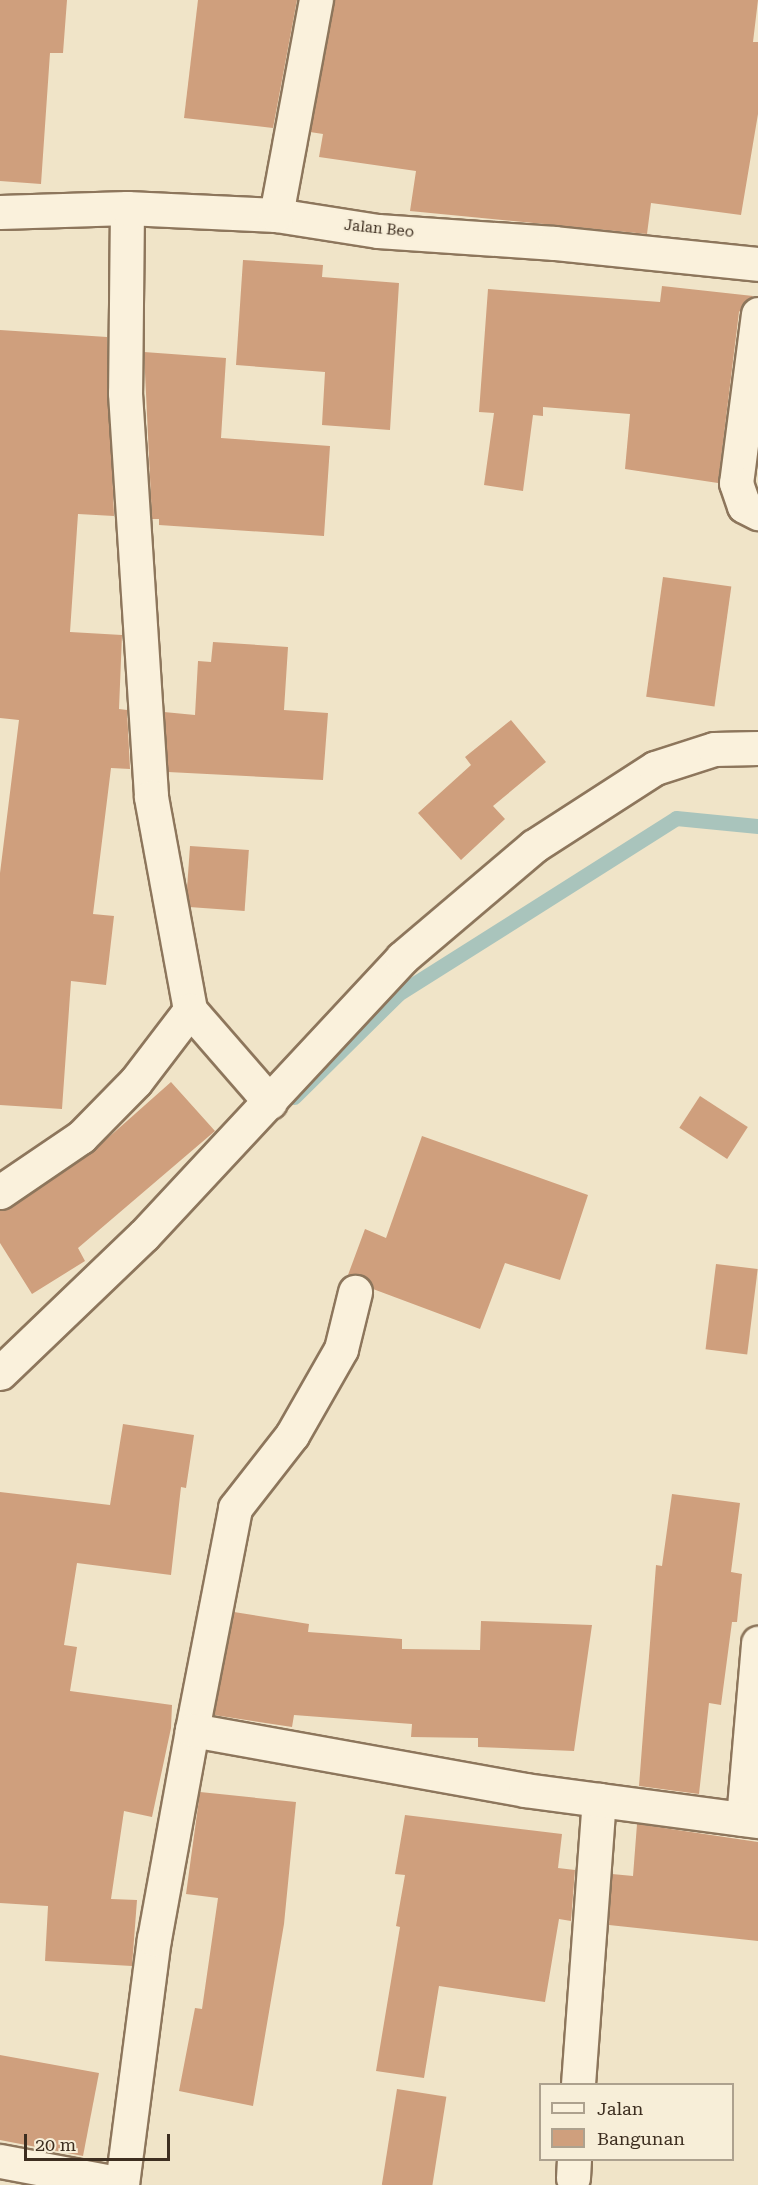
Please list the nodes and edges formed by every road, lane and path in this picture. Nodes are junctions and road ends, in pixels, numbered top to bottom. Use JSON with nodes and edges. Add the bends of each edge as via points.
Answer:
{"nodes":[{"id":1,"x":316,"y":0,"type":"edge"},
{"id":2,"x":127,"y":208,"type":"junction"},
{"id":3,"x":0,"y":212,"type":"edge"},
{"id":4,"x":276,"y":215,"type":"junction"},
{"id":5,"x":758,"y":264,"type":"edge"},
{"id":6,"x":758,"y":314,"type":"edge"},
{"id":7,"x":758,"y":513,"type":"edge"},
{"id":8,"x":758,"y":748,"type":"edge"},
{"id":9,"x":190,"y":1010,"type":"junction"},
{"id":10,"x":270,"y":1102,"type":"junction"},
{"id":11,"x":0,"y":1192,"type":"edge"},
{"id":12,"x":355,"y":1292,"type":"dead end"},
{"id":13,"x":0,"y":1373,"type":"edge"},
{"id":14,"x":758,"y":1643,"type":"edge"},
{"id":15,"x":192,"y":1730,"type":"junction"},
{"id":16,"x":598,"y":1800,"type":"junction"},
{"id":17,"x":750,"y":1820,"type":"edge"},
{"id":18,"x":578,"y":2083,"type":"edge"},
{"id":19,"x":0,"y":2161,"type":"edge"},
{"id":20,"x":122,"y":2185,"type":"edge"}],
"edges":[{"from":1,"to":4,"type":"street"},
{"from":2,"to":3,"type":"street","name":"Jalan Beo"},
{"from":2,"to":4,"type":"street","name":"Jalan Beo"},
{"from":2,"to":9,"type":"street","via":[[125,393],[148,761]]},
{"from":4,"to":5,"type":"street","name":"Jalan Beo","via":[[378,231],[555,243]]},
{"from":6,"to":7,"type":"street","via":[[736,483],[744,506]]},
{"from":8,"to":10,"type":"street","via":[[714,748],[655,768],[534,846],[402,958]]},
{"from":9,"to":10,"type":"street"},
{"from":9,"to":11,"type":"street","via":[[136,1081],[81,1137]]},
{"from":10,"to":13,"type":"street","via":[[144,1235]]},
{"from":12,"to":15,"type":"street","via":[[341,1349],[292,1435],[235,1508]]},
{"from":14,"to":17,"type":"street"},
{"from":15,"to":16,"type":"street"},
{"from":15,"to":20,"type":"street","via":[[154,1940]]},
{"from":16,"to":17,"type":"street"},
{"from":16,"to":18,"type":"street"},
{"from":19,"to":20,"type":"street"}]}
